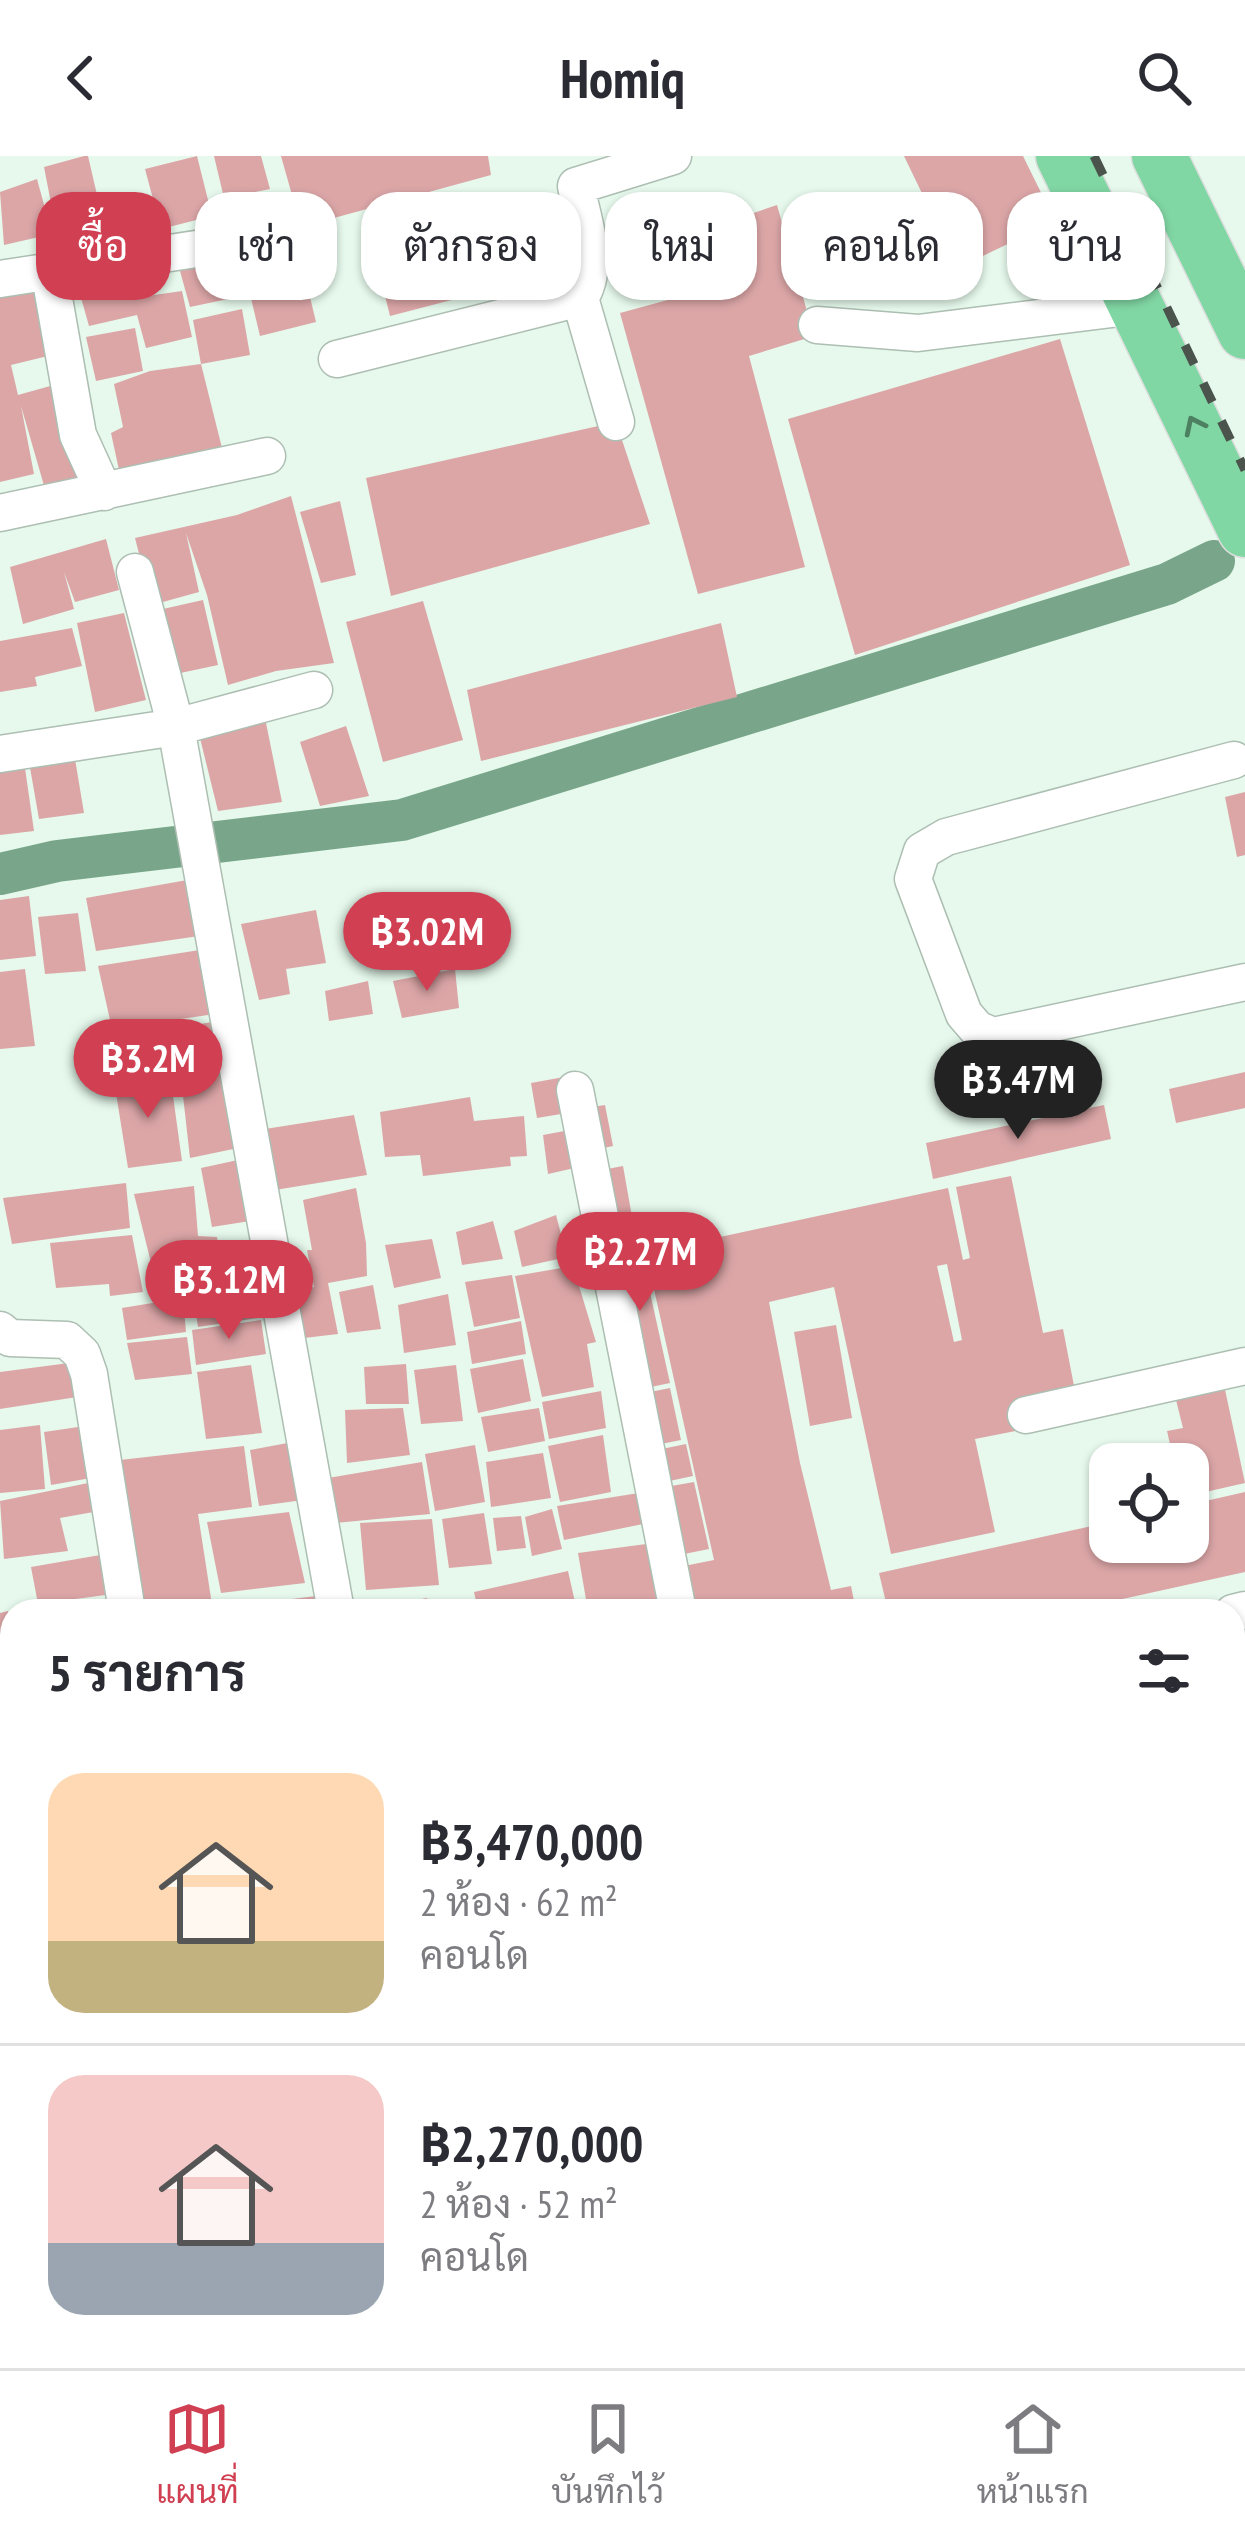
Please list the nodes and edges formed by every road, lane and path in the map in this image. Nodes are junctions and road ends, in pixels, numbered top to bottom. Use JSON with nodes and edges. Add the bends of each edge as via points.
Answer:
{"nodes":[{"id":1,"x":673,"y":156,"type":"edge"},
{"id":2,"x":1063,"y":156,"type":"edge"},
{"id":3,"x":1159,"y":156,"type":"edge"},
{"id":4,"x":571,"y":171,"type":"edge"},
{"id":5,"x":581,"y":216,"type":"edge"},
{"id":6,"x":36,"y":272,"type":"edge"},
{"id":7,"x":0,"y":279,"type":"edge"},
{"id":8,"x":581,"y":297,"type":"edge"},
{"id":9,"x":54,"y":300,"type":"edge"},
{"id":10,"x":572,"y":300,"type":"edge"},
{"id":11,"x":581,"y":300,"type":"edge"},
{"id":12,"x":1136,"y":306,"type":"junction"},
{"id":13,"x":817,"y":325,"type":"dead end"},
{"id":14,"x":1245,"y":332,"type":"edge"},
{"id":15,"x":337,"y":359,"type":"dead end"},
{"id":16,"x":616,"y":422,"type":"dead end"},
{"id":17,"x":267,"y":456,"type":"dead end"},
{"id":18,"x":104,"y":492,"type":"junction"},
{"id":19,"x":0,"y":513,"type":"edge"},
{"id":20,"x":1245,"y":530,"type":"edge"},
{"id":21,"x":135,"y":572,"type":"dead end"},
{"id":22,"x":314,"y":690,"type":"dead end"},
{"id":23,"x":176,"y":727,"type":"junction"},
{"id":24,"x":0,"y":754,"type":"edge"},
{"id":25,"x":1234,"y":760,"type":"dead end"},
{"id":26,"x":1245,"y":982,"type":"edge"},
{"id":27,"x":575,"y":1090,"type":"dead end"},
{"id":28,"x":0,"y":1330,"type":"edge"},
{"id":29,"x":1245,"y":1366,"type":"edge"},
{"id":30,"x":1026,"y":1415,"type":"dead end"},
{"id":31,"x":125,"y":1599,"type":"edge"},
{"id":32,"x":334,"y":1599,"type":"edge"},
{"id":33,"x":676,"y":1599,"type":"edge"}],
"edges":[{"from":1,"to":4,"type":"street"},
{"from":2,"to":12,"type":"highway"},
{"from":3,"to":14,"type":"highway"},
{"from":5,"to":8,"type":"street","via":[[591,261]]},
{"from":6,"to":7,"type":"street"},
{"from":9,"to":18,"type":"street","via":[[78,435]]},
{"from":10,"to":15,"type":"street"},
{"from":11,"to":16,"type":"street"},
{"from":12,"to":13,"type":"street","via":[[918,333]]},
{"from":20,"to":12,"type":"highway","one_way":true},
{"from":17,"to":18,"type":"street"},
{"from":18,"to":19,"type":"street"},
{"from":21,"to":23,"type":"street"},
{"from":22,"to":23,"type":"street"},
{"from":23,"to":24,"type":"street"},
{"from":23,"to":32,"type":"street"},
{"from":25,"to":26,"type":"street","via":[[946,837],[922,851],[913,879],[964,1014],[993,1036]]},
{"from":27,"to":33,"type":"street"},
{"from":28,"to":31,"type":"street","via":[[10,1338],[67,1340],[82,1354]]},
{"from":29,"to":30,"type":"street"}]}
